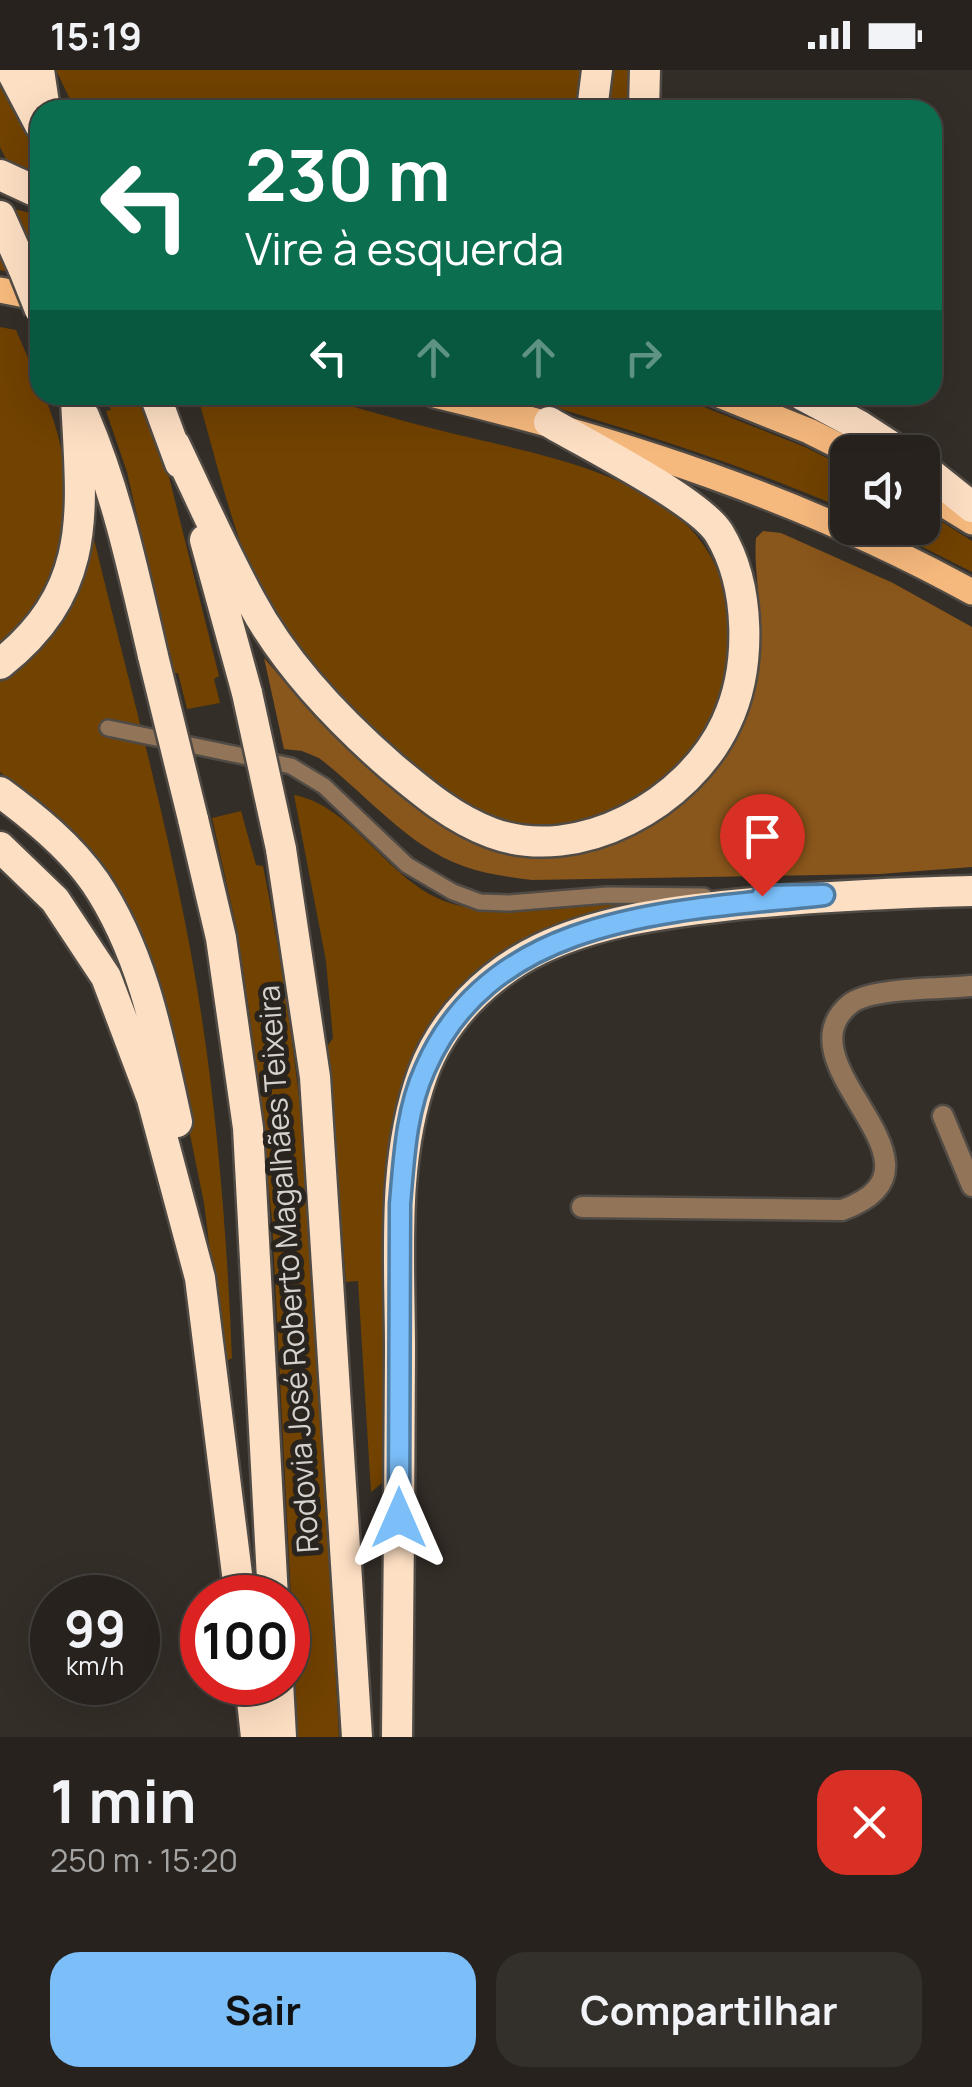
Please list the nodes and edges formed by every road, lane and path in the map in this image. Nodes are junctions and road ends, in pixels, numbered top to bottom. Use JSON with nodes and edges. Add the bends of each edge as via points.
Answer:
{"nodes":[{"id":1,"x":11,"y":70,"type":"edge"},
{"id":2,"x":39,"y":70,"type":"edge"},
{"id":3,"x":597,"y":70,"type":"edge"},
{"id":4,"x":645,"y":70,"type":"edge"},
{"id":5,"x":44,"y":100,"type":"edge"},
{"id":6,"x":593,"y":100,"type":"edge"},
{"id":7,"x":644,"y":100,"type":"edge"},
{"id":8,"x":30,"y":107,"type":"edge"},
{"id":9,"x":0,"y":175,"type":"edge"},
{"id":10,"x":0,"y":187,"type":"edge"},
{"id":11,"x":30,"y":188,"type":"edge"},
{"id":12,"x":30,"y":191,"type":"edge"},
{"id":13,"x":0,"y":216,"type":"edge"},
{"id":14,"x":30,"y":286,"type":"edge"},
{"id":15,"x":0,"y":290,"type":"edge"},
{"id":16,"x":30,"y":296,"type":"edge"},
{"id":17,"x":76,"y":405,"type":"edge"},
{"id":18,"x":79,"y":405,"type":"edge"},
{"id":19,"x":160,"y":405,"type":"edge"},
{"id":20,"x":477,"y":405,"type":"edge"},
{"id":21,"x":743,"y":405,"type":"edge"},
{"id":22,"x":821,"y":405,"type":"edge"},
{"id":23,"x":549,"y":422,"type":"junction"},
{"id":24,"x":874,"y":435,"type":"edge"},
{"id":25,"x":830,"y":442,"type":"edge"},
{"id":26,"x":174,"y":445,"type":"junction"},
{"id":27,"x":940,"y":482,"type":"edge"},
{"id":28,"x":940,"y":502,"type":"edge"},
{"id":29,"x":972,"y":506,"type":"edge"},
{"id":30,"x":972,"y":522,"type":"edge"},
{"id":31,"x":972,"y":592,"type":"edge"},
{"id":32,"x":0,"y":664,"type":"edge"},
{"id":33,"x":108,"y":728,"type":"dead end"},
{"id":34,"x":0,"y":792,"type":"edge"},
{"id":35,"x":0,"y":848,"type":"edge"},
{"id":36,"x":972,"y":891,"type":"edge"},
{"id":37,"x":824,"y":895,"type":"junction"},
{"id":38,"x":972,"y":986,"type":"edge"},
{"id":39,"x":944,"y":1116,"type":"dead end"},
{"id":40,"x":972,"y":1186,"type":"edge"},
{"id":41,"x":582,"y":1207,"type":"dead end"},
{"id":42,"x":200,"y":1278,"type":"junction"},
{"id":43,"x":237,"y":1575,"type":"edge"},
{"id":44,"x":273,"y":1575,"type":"edge"},
{"id":45,"x":253,"y":1705,"type":"edge"},
{"id":46,"x":279,"y":1705,"type":"edge"},
{"id":47,"x":256,"y":1737,"type":"edge"},
{"id":48,"x":280,"y":1737,"type":"edge"},
{"id":49,"x":357,"y":1737,"type":"edge"},
{"id":50,"x":397,"y":1737,"type":"edge"}],
"edges":[{"from":1,"to":8,"type":"highway"},
{"from":2,"to":5,"type":"highway"},
{"from":3,"to":6,"type":"highway"},
{"from":4,"to":7,"type":"highway"},
{"from":9,"to":11,"type":"highway"},
{"from":10,"to":12,"type":"main road"},
{"from":13,"to":14,"type":"highway","bridge":true},
{"from":15,"to":16,"type":"main road"},
{"from":17,"to":32,"type":"highway","via":[[76,555],[44,622]]},
{"from":18,"to":44,"type":"highway","name":"Rodovia José Roberto Magalhães Teixeira","bridge":true,"via":[[123,528],[220,938],[248,1128]]},
{"from":19,"to":26,"type":"highway","name":"Rodovia José Roberto Magalhães Teixeira"},
{"from":20,"to":23,"type":"main road"},
{"from":21,"to":25,"type":"main road"},
{"from":22,"to":24,"type":"highway"},
{"from":23,"to":26,"type":"highway","via":[[690,506],[717,530],[733,562],[743,649],[726,724],[684,780],[622,824],[540,841],[494,834],[435,803],[309,685],[252,603]]},
{"from":23,"to":31,"type":"main road","via":[[788,502]]},
{"from":26,"to":49,"type":"highway","name":"Rodovia José Roberto Magalhães Teixeira","bridge":true,"via":[[247,693],[281,849],[315,1077]]},
{"from":27,"to":29,"type":"highway"},
{"from":28,"to":30,"type":"main road"},
{"from":33,"to":37,"type":"lane","via":[[291,766],[324,786],[407,865],[480,902],[607,894]]},
{"from":34,"to":42,"type":"highway","via":[[94,881],[141,976],[185,1156]]},
{"from":35,"to":42,"type":"highway","via":[[55,900],[106,977],[152,1099]]},
{"from":36,"to":37,"type":"highway"},
{"from":37,"to":50,"type":"highway","via":[[647,915],[540,949],[475,993],[424,1070],[410,1114],[400,1204]]},
{"from":38,"to":41,"type":"street","via":[[873,995],[851,1003],[838,1020],[837,1061],[887,1159],[886,1179],[867,1201],[842,1210]]},
{"from":39,"to":40,"type":"street"},
{"from":42,"to":43,"type":"highway"},
{"from":45,"to":47,"type":"highway"},
{"from":46,"to":48,"type":"highway"}]}
